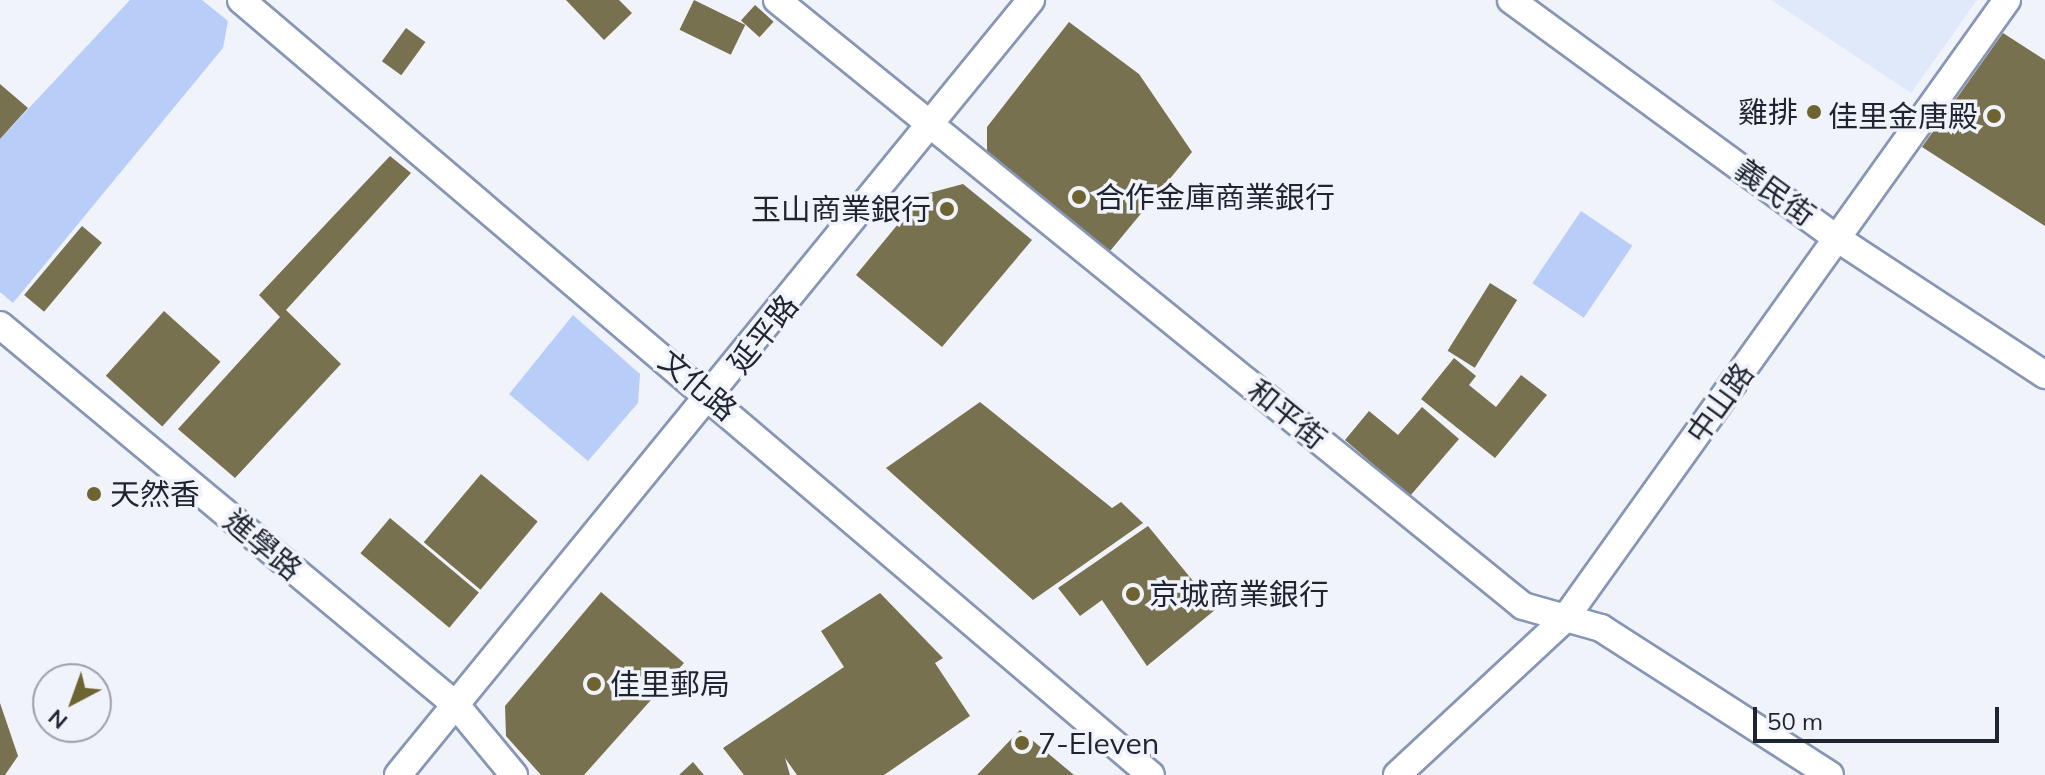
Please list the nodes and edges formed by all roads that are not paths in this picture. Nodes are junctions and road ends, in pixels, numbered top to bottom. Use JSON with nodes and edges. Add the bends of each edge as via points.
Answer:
{"nodes":[{"id":1,"x":241,"y":0,"type":"edge"},
{"id":2,"x":777,"y":0,"type":"edge"},
{"id":3,"x":1031,"y":0,"type":"edge"},
{"id":4,"x":1511,"y":0,"type":"edge"},
{"id":5,"x":2007,"y":0,"type":"edge"},
{"id":6,"x":928,"y":128,"type":"junction"},
{"id":7,"x":1838,"y":239,"type":"junction"},
{"id":8,"x":0,"y":325,"type":"edge"},
{"id":9,"x":2045,"y":375,"type":"edge"},
{"id":10,"x":713,"y":396,"type":"junction"},
{"id":11,"x":1564,"y":620,"type":"junction"},
{"id":12,"x":456,"y":705,"type":"junction"},
{"id":13,"x":398,"y":775,"type":"edge"},
{"id":14,"x":514,"y":775,"type":"edge"},
{"id":15,"x":1151,"y":775,"type":"edge"},
{"id":16,"x":1397,"y":775,"type":"edge"},
{"id":17,"x":1830,"y":775,"type":"edge"}],
"edges":[{"from":1,"to":10,"type":"street","name":"文化路"},
{"from":2,"to":6,"type":"street","name":"和平街"},
{"from":3,"to":6,"type":"street","name":"延平路"},
{"from":4,"to":7,"type":"street","name":"義民街"},
{"from":5,"to":7,"type":"street","name":"中山路"},
{"from":6,"to":10,"type":"street","name":"延平路"},
{"from":6,"to":11,"type":"street","name":"和平街","via":[[1523,606]]},
{"from":7,"to":9,"type":"street","name":"義民街"},
{"from":7,"to":11,"type":"street","name":"中山路"},
{"from":8,"to":12,"type":"street","name":"進學路"},
{"from":10,"to":12,"type":"street","name":"延平路"},
{"from":10,"to":15,"type":"street","name":"文化路"},
{"from":11,"to":16,"type":"street","name":"中山路"},
{"from":11,"to":17,"type":"street","name":"和平街","via":[[1601,628]]},
{"from":12,"to":13,"type":"street","name":"延平路"},
{"from":12,"to":14,"type":"street","name":"進學路"}]}
